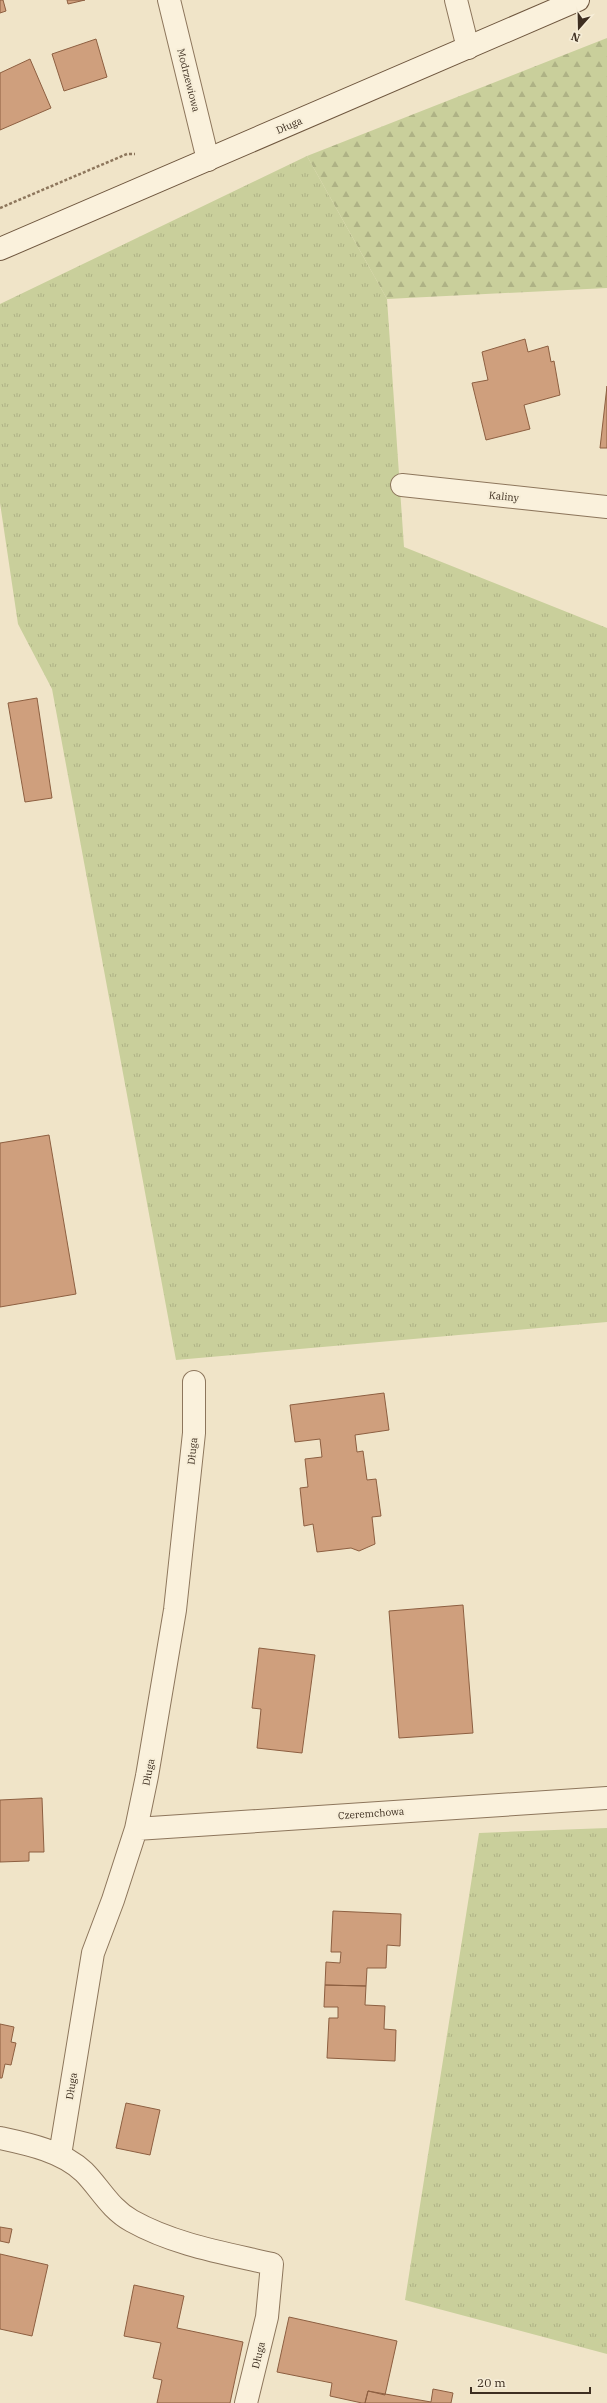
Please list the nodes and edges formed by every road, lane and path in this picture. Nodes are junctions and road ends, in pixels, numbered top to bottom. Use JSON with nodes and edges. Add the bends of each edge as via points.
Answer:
{"nodes":[{"id":1,"x":169,"y":0,"type":"edge"},
{"id":2,"x":456,"y":0,"type":"edge"},
{"id":3,"x":578,"y":0,"type":"edge"},
{"id":4,"x":468,"y":48,"type":"junction"},
{"id":5,"x":142,"y":154,"type":"dead end"},
{"id":6,"x":208,"y":160,"type":"junction"},
{"id":7,"x":0,"y":208,"type":"edge"},
{"id":8,"x":0,"y":249,"type":"edge"},
{"id":9,"x":402,"y":485,"type":"dead end"},
{"id":10,"x":607,"y":507,"type":"edge"},
{"id":11,"x":194,"y":1382,"type":"dead end"},
{"id":12,"x":607,"y":1798,"type":"edge"},
{"id":13,"x":136,"y":1829,"type":"junction"},
{"id":14,"x":0,"y":2138,"type":"edge"},
{"id":15,"x":60,"y":2155,"type":"junction"},
{"id":16,"x":246,"y":2403,"type":"edge"}],
"edges":[{"from":1,"to":6,"type":"street","name":"Modrzewiowa"},
{"from":2,"to":4,"type":"street"},
{"from":3,"to":4,"type":"street","name":"Długa"},
{"from":4,"to":6,"type":"street","name":"Długa"},
{"from":5,"to":7,"type":"path","via":[[127,154]]},
{"from":6,"to":8,"type":"street","name":"Długa"},
{"from":9,"to":10,"type":"street","name":"Kaliny"},
{"from":11,"to":13,"type":"street","name":"Długa","via":[[194,1434],[174,1610]]},
{"from":12,"to":13,"type":"street","name":"Czeremchowa"},
{"from":13,"to":15,"type":"street","name":"Długa","via":[[93,1953]]},
{"from":14,"to":15,"type":"street","name":"Długa"},
{"from":15,"to":16,"type":"street","name":"Długa","via":[[83,2172],[103,2197],[132,2221],[182,2242],[272,2264],[267,2317]]}]}
